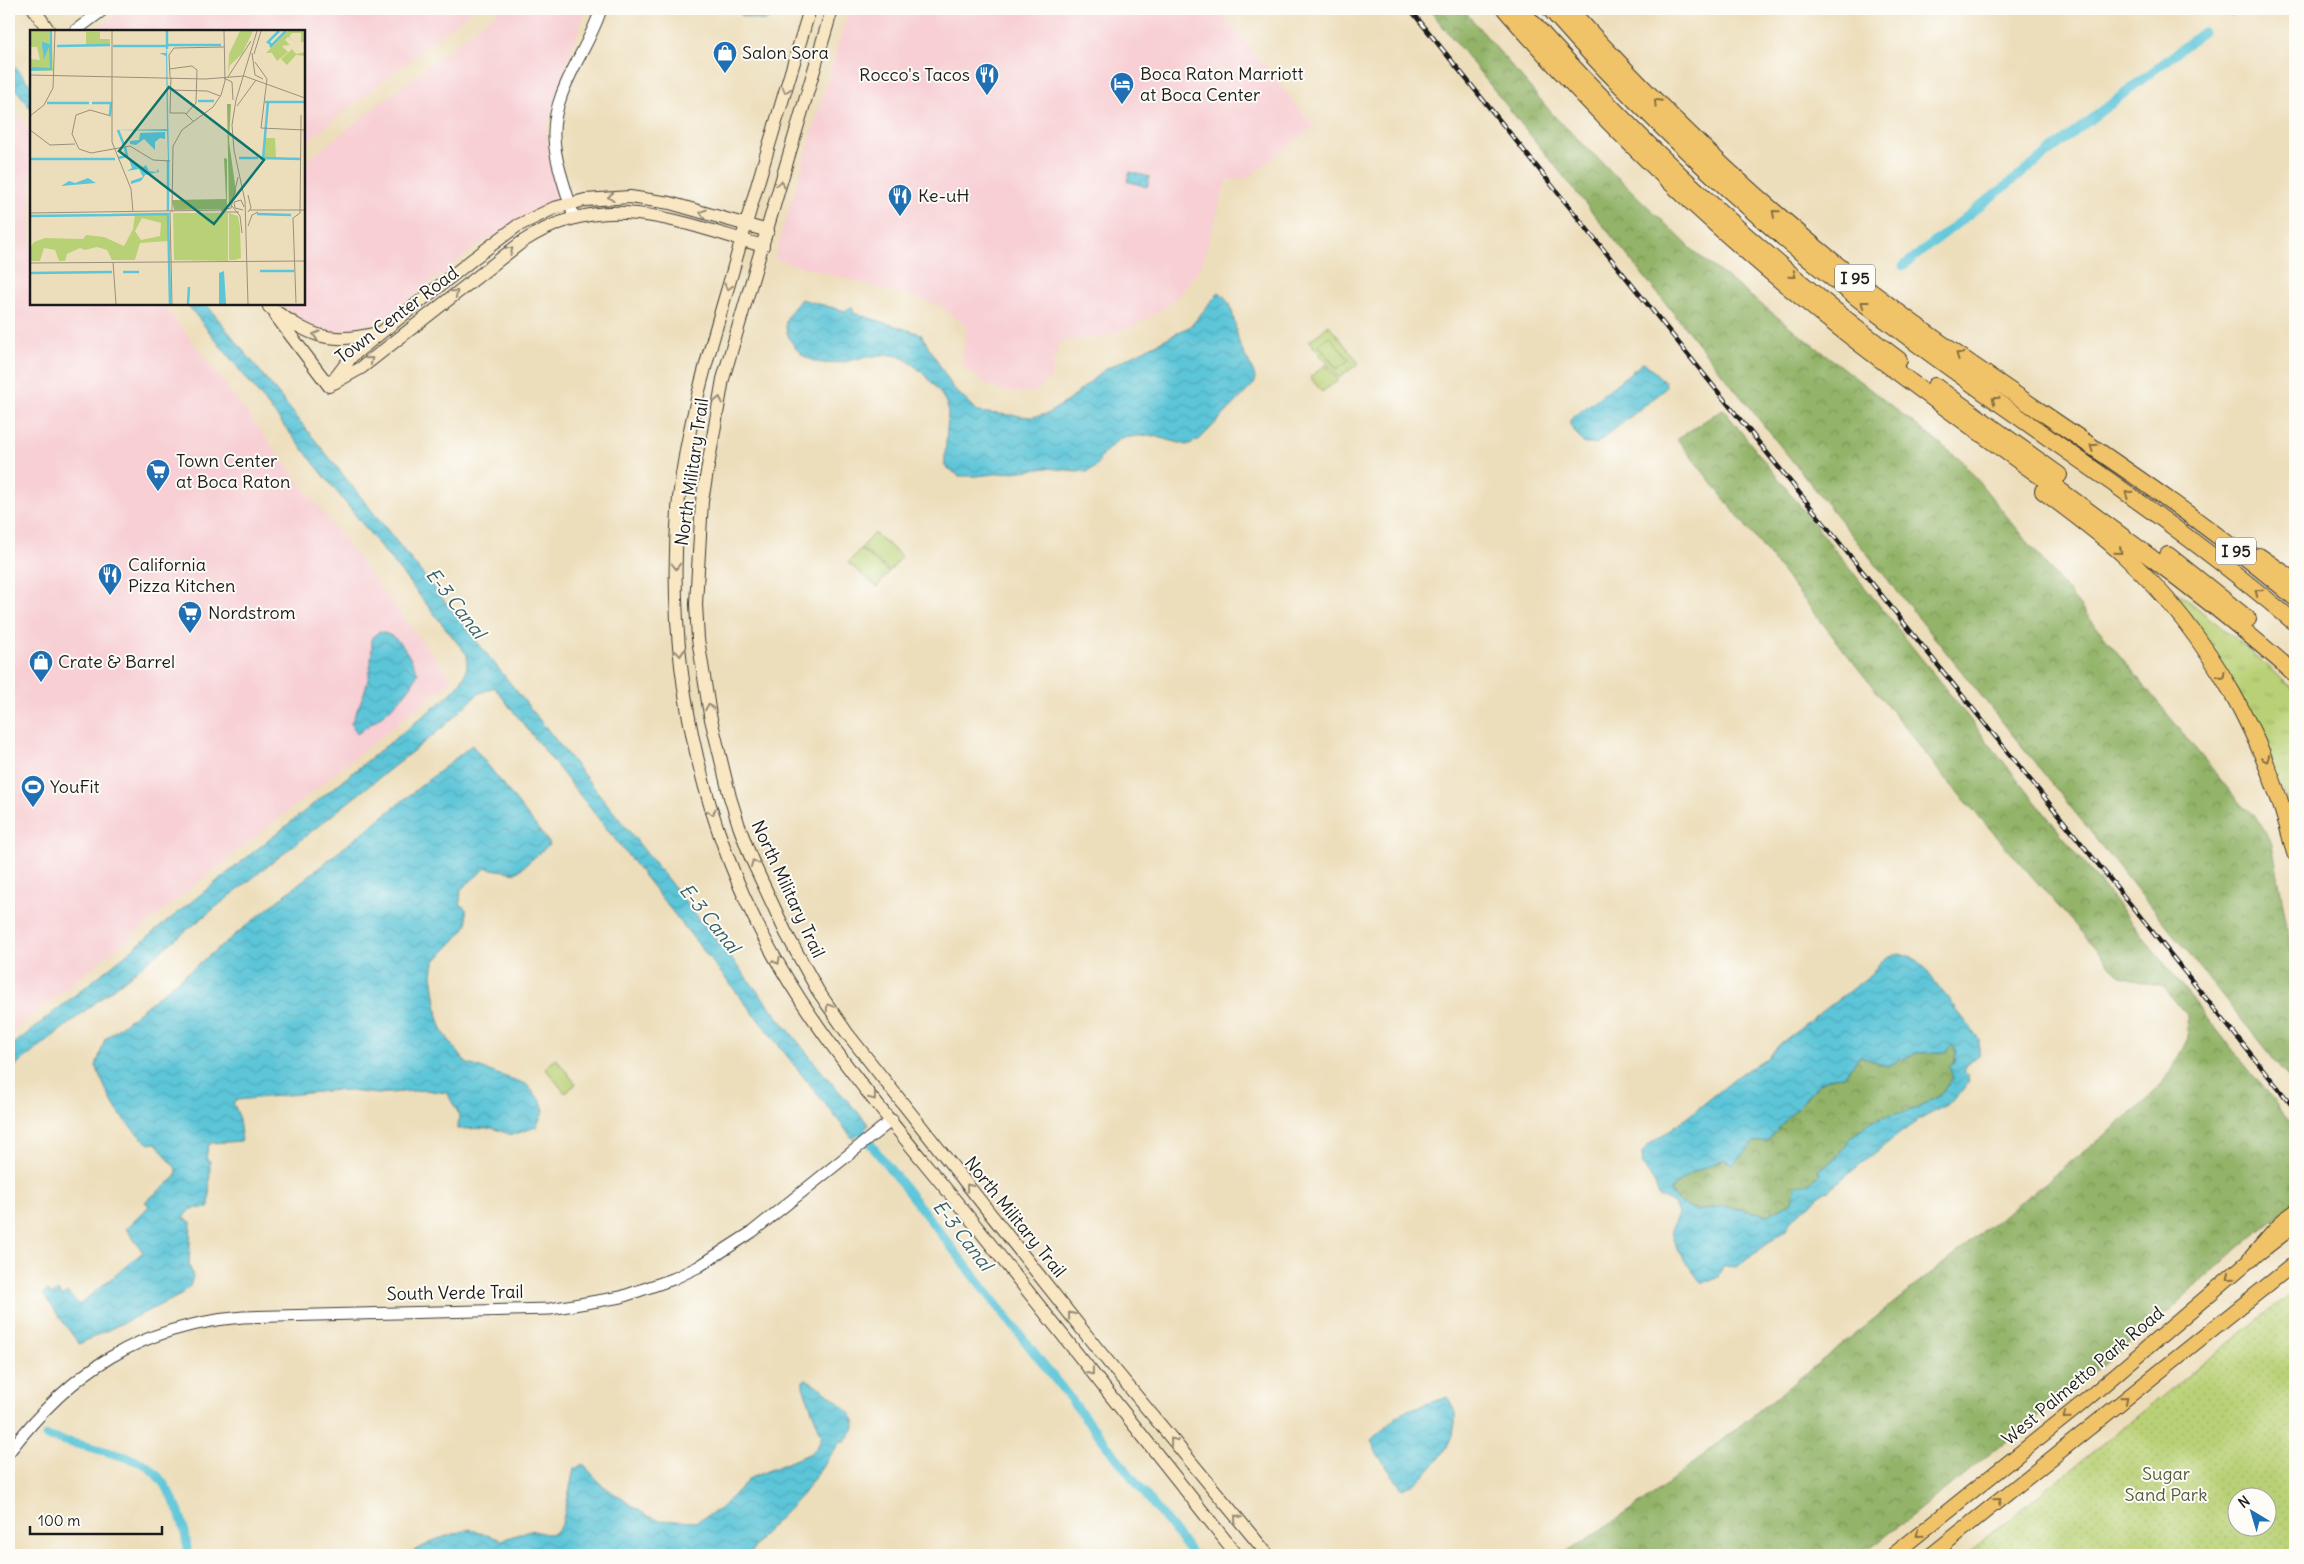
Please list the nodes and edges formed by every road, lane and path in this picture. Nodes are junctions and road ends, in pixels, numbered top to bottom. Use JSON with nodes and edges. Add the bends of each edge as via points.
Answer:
{"nodes":[{"id":1,"x":104,"y":9,"type":"edge"},
{"id":2,"x":601,"y":9,"type":"edge"},
{"id":3,"x":810,"y":9,"type":"edge"},
{"id":4,"x":832,"y":9,"type":"edge"},
{"id":5,"x":1505,"y":9,"type":"edge"},
{"id":6,"x":1520,"y":9,"type":"edge"},
{"id":7,"x":1550,"y":9,"type":"edge"},
{"id":8,"x":1569,"y":9,"type":"edge"},
{"id":9,"x":34,"y":10,"type":"edge"},
{"id":10,"x":48,"y":30,"type":"edge"},
{"id":11,"x":76,"y":30,"type":"edge"},
{"id":12,"x":570,"y":204,"type":"junction"},
{"id":13,"x":574,"y":218,"type":"junction"},
{"id":14,"x":746,"y":225,"type":"junction"},
{"id":15,"x":768,"y":231,"type":"junction"},
{"id":16,"x":741,"y":240,"type":"junction"},
{"id":17,"x":763,"y":246,"type":"junction"},
{"id":18,"x":268,"y":305,"type":"edge"},
{"id":19,"x":381,"y":332,"type":"junction"},
{"id":20,"x":329,"y":386,"type":"junction"},
{"id":21,"x":1976,"y":430,"type":"junction"},
{"id":22,"x":2176,"y":505,"type":"junction"},
{"id":23,"x":2295,"y":581,"type":"edge"},
{"id":24,"x":2295,"y":598,"type":"edge"},
{"id":25,"x":2295,"y":623,"type":"edge"},
{"id":26,"x":2295,"y":659,"type":"edge"},
{"id":27,"x":2295,"y":674,"type":"edge"},
{"id":28,"x":2295,"y":853,"type":"edge"},
{"id":29,"x":892,"y":1120,"type":"junction"},
{"id":30,"x":2295,"y":1213,"type":"edge"},
{"id":31,"x":2295,"y":1225,"type":"edge"},
{"id":32,"x":2251,"y":1259,"type":"junction"},
{"id":33,"x":2295,"y":1263,"type":"edge"},
{"id":34,"x":1018,"y":1279,"type":"junction"},
{"id":35,"x":1047,"y":1285,"type":"junction"},
{"id":36,"x":9,"y":1452,"type":"edge"},
{"id":37,"x":1946,"y":1513,"type":"junction"},
{"id":38,"x":1960,"y":1532,"type":"junction"},
{"id":39,"x":1237,"y":1555,"type":"edge"},
{"id":40,"x":1268,"y":1555,"type":"edge"},
{"id":41,"x":1893,"y":1555,"type":"edge"},
{"id":42,"x":1931,"y":1555,"type":"edge"}],
"edges":[{"from":1,"to":11,"type":"street"},
{"from":2,"to":12,"type":"street","via":[[561,100],[555,122],[555,146]]},
{"from":3,"to":14,"type":"main road","name":"North Military Trail","one_way":true},
{"from":15,"to":4,"type":"main road","name":"North Military Trail","one_way":true},
{"from":5,"to":21,"type":"highway","number":"I 95","via":[[1622,135],[1727,235],[1851,338]]},
{"from":6,"to":26,"type":"highway","one_way":true,"via":[[1630,127],[1772,258],[1896,358],[2170,556]]},
{"from":25,"to":7,"type":"highway","one_way":true,"via":[[2191,539],[1918,345],[1802,254],[1729,192],[1661,127]]},
{"from":22,"to":8,"type":"highway","number":"I 95","one_way":true,"via":[[1914,323],[1812,244],[1683,128]]},
{"from":9,"to":10,"type":"main road"},
{"from":12,"to":13,"type":"street"},
{"from":14,"to":12,"type":"main road","name":"Town Center Road","one_way":true,"via":[[645,198],[600,198]]},
{"from":12,"to":19,"type":"main road","name":"Town Center Road","via":[[535,216],[507,233]]},
{"from":13,"to":16,"type":"main road","name":"Town Center Road","via":[[610,212],[636,212]]},
{"from":20,"to":13,"type":"main road","name":"Town Center Road","one_way":true,"via":[[361,368],[522,242],[545,228]]},
{"from":14,"to":15,"type":"main road","name":"Town Center Road"},
{"from":14,"to":16,"type":"main road","name":"North Military Trail"},
{"from":15,"to":17,"type":"main road","name":"North Military Trail"},
{"from":16,"to":17,"type":"main road","name":"Town Center Road"},
{"from":16,"to":29,"type":"main road","name":"North Military Trail","one_way":true,"via":[[704,370],[680,493],[676,605],[687,711],[714,821],[759,928],[811,1015]]},
{"from":35,"to":17,"type":"main road","name":"North Military Trail","one_way":true,"via":[[888,1087],[833,1013],[786,933],[751,858],[730,797],[710,715],[698,639],[699,544],[703,491],[723,379]]},
{"from":19,"to":18,"type":"main road","one_way":true,"via":[[353,339],[326,338],[310,334]]},
{"from":18,"to":20,"type":"main road"},
{"from":19,"to":20,"type":"main road","name":"Town Center Road","via":[[352,356]]},
{"from":21,"to":27,"type":"highway","number":"I 95","via":[[2163,565]]},
{"from":21,"to":28,"type":"highway","one_way":true,"via":[[1990,451],[2127,558],[2195,636],[2235,696],[2264,755]]},
{"from":22,"to":23,"type":"highway"},
{"from":22,"to":24,"type":"highway","number":"I 95"},
{"from":29,"to":34,"type":"main road","name":"North Military Trail"},
{"from":29,"to":36,"type":"street","name":"South Verde Trail","via":[[752,1232],[721,1254],[673,1279],[621,1297],[550,1308],[243,1317],[197,1323],[156,1335],[110,1357],[67,1387],[31,1422]]},
{"from":30,"to":32,"type":"highway"},
{"from":31,"to":32,"type":"main road","name":"West Palmetto Park Road"},
{"from":32,"to":37,"type":"main road","name":"West Palmetto Park Road","one_way":true,"via":[[2080,1405]]},
{"from":38,"to":33,"type":"main road","one_way":true},
{"from":34,"to":35,"type":"main road","via":[[1034,1285]]},
{"from":34,"to":39,"type":"main road","name":"North Military Trail","one_way":true},
{"from":40,"to":35,"type":"main road","name":"North Military Trail","one_way":true},
{"from":37,"to":38,"type":"main road"},
{"from":37,"to":41,"type":"main road","name":"West Palmetto Park Road","one_way":true},
{"from":38,"to":42,"type":"main road"}]}
